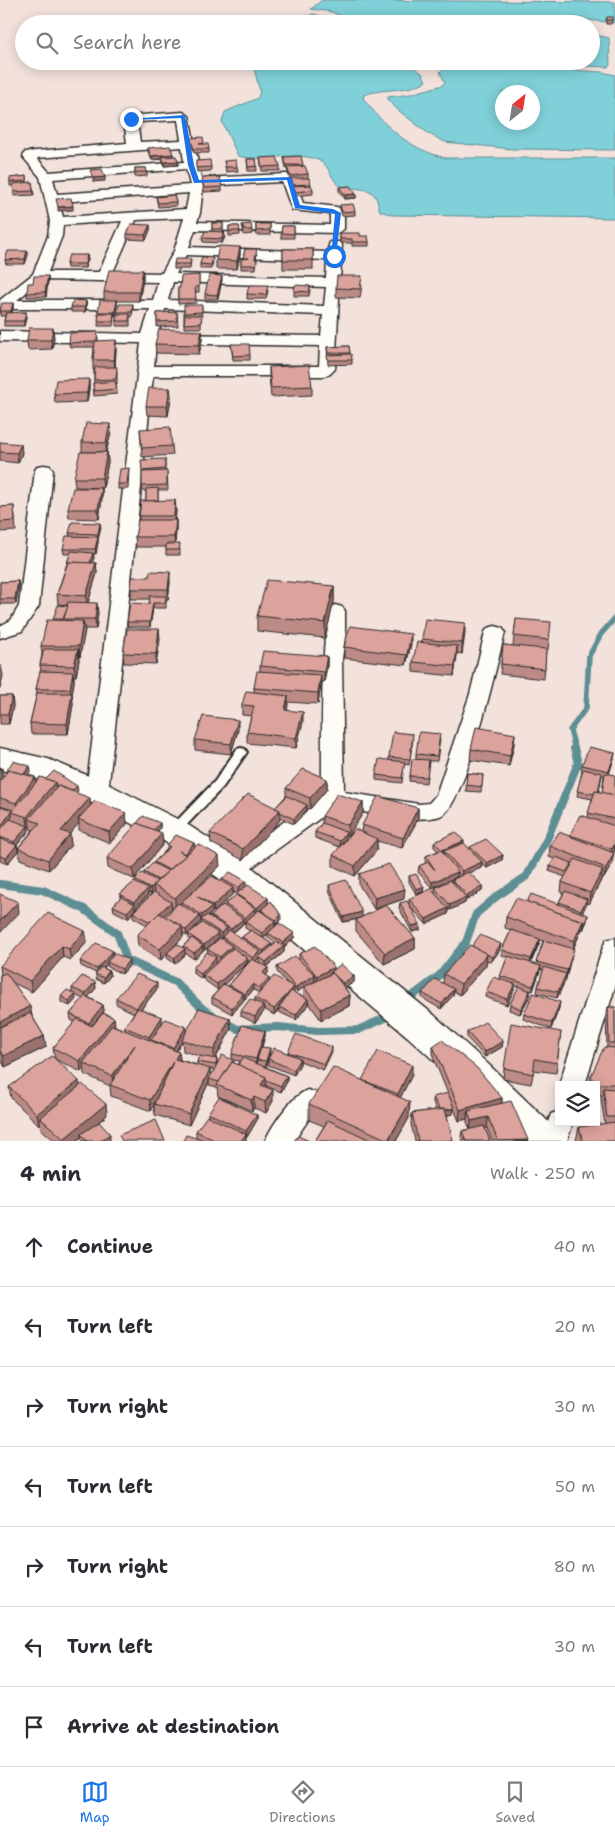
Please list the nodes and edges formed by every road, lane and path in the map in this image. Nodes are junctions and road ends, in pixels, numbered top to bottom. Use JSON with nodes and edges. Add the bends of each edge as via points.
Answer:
{"nodes":[{"id":1,"x":187,"y":143,"type":"junction"},
{"id":2,"x":134,"y":146,"type":"junction"},
{"id":3,"x":191,"y":165,"type":"junction"},
{"id":4,"x":46,"y":176,"type":"junction"},
{"id":5,"x":197,"y":185,"type":"junction"},
{"id":6,"x":53,"y":198,"type":"junction"},
{"id":7,"x":131,"y":217,"type":"junction"},
{"id":8,"x":191,"y":219,"type":"junction"},
{"id":9,"x":57,"y":221,"type":"junction"},
{"id":10,"x":338,"y":229,"type":"junction"},
{"id":11,"x":181,"y":251,"type":"junction"},
{"id":12,"x":334,"y":256,"type":"junction"},
{"id":13,"x":39,"y":276,"type":"junction"},
{"id":14,"x":104,"y":276,"type":"junction"},
{"id":15,"x":168,"y":278,"type":"junction"},
{"id":16,"x":334,"y":283,"type":"junction"},
{"id":17,"x":160,"y":304,"type":"junction"},
{"id":18,"x":1,"y":306,"type":"edge"},
{"id":19,"x":331,"y":311,"type":"junction"},
{"id":20,"x":0,"y":336,"type":"edge"},
{"id":21,"x":149,"y":337,"type":"junction"},
{"id":22,"x":327,"y":341,"type":"junction"},
{"id":23,"x":144,"y":371,"type":"junction"},
{"id":24,"x":44,"y":470,"type":"dead end"},
{"id":25,"x":335,"y":611,"type":"dead end"},
{"id":26,"x":0,"y":632,"type":"edge"},
{"id":27,"x":495,"y":632,"type":"dead end"},
{"id":28,"x":241,"y":752,"type":"dead end"},
{"id":29,"x":0,"y":759,"type":"edge"},
{"id":30,"x":97,"y":792,"type":"junction"},
{"id":31,"x":333,"y":798,"type":"junction"},
{"id":32,"x":173,"y":831,"type":"junction"},
{"id":33,"x":232,"y":870,"type":"junction"},
{"id":34,"x":615,"y":947,"type":"edge"},
{"id":35,"x":573,"y":1081,"type":"edge"},
{"id":36,"x":308,"y":1101,"type":"edge"},
{"id":37,"x":559,"y":1126,"type":"edge"},
{"id":38,"x":278,"y":1141,"type":"edge"},
{"id":39,"x":542,"y":1141,"type":"edge"},
{"id":40,"x":554,"y":1141,"type":"edge"}],
"edges":[{"from":1,"to":2,"type":"street"},
{"from":1,"to":2,"type":"street","via":[[183,116],[160,116],[130,120]]},
{"from":1,"to":3,"type":"street"},
{"from":2,"to":4,"type":"street","via":[[30,155]]},
{"from":3,"to":4,"type":"street"},
{"from":3,"to":5,"type":"street"},
{"from":4,"to":6,"type":"street"},
{"from":5,"to":6,"type":"street"},
{"from":5,"to":8,"type":"street"},
{"from":5,"to":10,"type":"street","via":[[287,178],[297,206],[337,211]]},
{"from":6,"to":9,"type":"street"},
{"from":7,"to":8,"type":"street"},
{"from":7,"to":9,"type":"street"},
{"from":7,"to":14,"type":"street"},
{"from":8,"to":10,"type":"street"},
{"from":8,"to":11,"type":"street"},
{"from":9,"to":13,"type":"street","via":[[55,236]]},
{"from":10,"to":12,"type":"street"},
{"from":11,"to":12,"type":"street"},
{"from":11,"to":15,"type":"street"},
{"from":12,"to":16,"type":"street"},
{"from":13,"to":14,"type":"street"},
{"from":13,"to":18,"type":"street"},
{"from":14,"to":15,"type":"street"},
{"from":15,"to":16,"type":"street"},
{"from":15,"to":17,"type":"street"},
{"from":16,"to":19,"type":"street"},
{"from":17,"to":18,"type":"street"},
{"from":17,"to":19,"type":"street"},
{"from":17,"to":21,"type":"street"},
{"from":19,"to":22,"type":"street"},
{"from":20,"to":21,"type":"street"},
{"from":21,"to":22,"type":"street"},
{"from":21,"to":23,"type":"street"},
{"from":22,"to":23,"type":"street","via":[[327,369],[320,373]]},
{"from":23,"to":30,"type":"street"},
{"from":24,"to":26,"type":"street","via":[[29,606],[19,625],[13,630]]},
{"from":25,"to":31,"type":"street"},
{"from":27,"to":31,"type":"street","via":[[480,694],[447,795],[440,807],[419,812]]},
{"from":28,"to":32,"type":"lane","via":[[220,782]]},
{"from":29,"to":30,"type":"main road","via":[[37,767]]},
{"from":30,"to":32,"type":"main road"},
{"from":31,"to":33,"type":"street"},
{"from":32,"to":33,"type":"main road"},
{"from":33,"to":39,"type":"main road","via":[[421,1026]]},
{"from":34,"to":35,"type":"street"},
{"from":36,"to":38,"type":"street"},
{"from":37,"to":40,"type":"street"}]}
